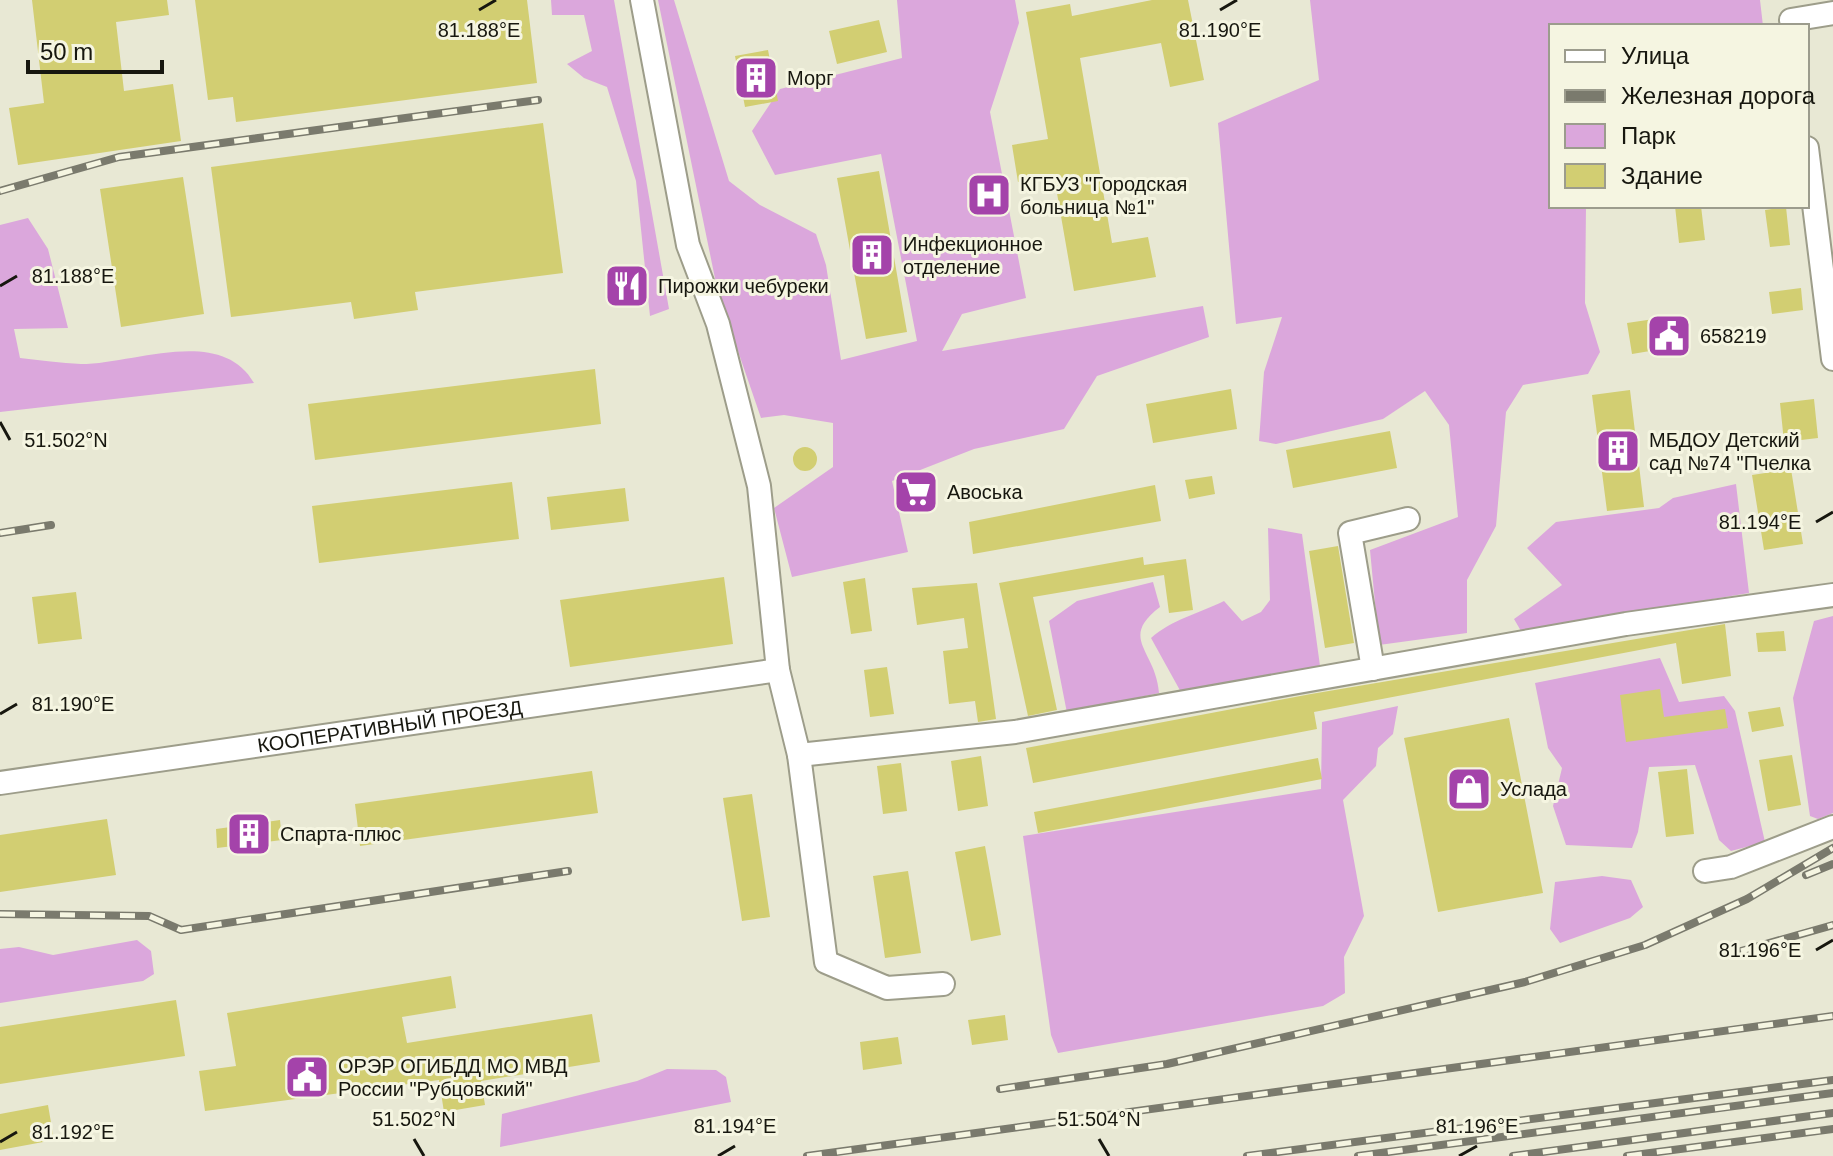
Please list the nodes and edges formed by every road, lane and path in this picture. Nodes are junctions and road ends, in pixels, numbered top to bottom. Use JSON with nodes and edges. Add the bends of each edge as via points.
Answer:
{"nodes":[{"id":1,"x":642,"y":0,"type":"edge"},
{"id":2,"x":1833,"y":13,"type":"edge"},
{"id":3,"x":1790,"y":15,"type":"edge"},
{"id":4,"x":1809,"y":164,"type":"edge"},
{"id":5,"x":1833,"y":359,"type":"edge"},
{"id":6,"x":1408,"y":519,"type":"dead end"},
{"id":7,"x":1833,"y":595,"type":"edge"},
{"id":8,"x":1373,"y":669,"type":"junction"},
{"id":9,"x":778,"y":670,"type":"junction"},
{"id":10,"x":799,"y":755,"type":"junction"},
{"id":11,"x":0,"y":783,"type":"edge"},
{"id":12,"x":1833,"y":827,"type":"edge"},
{"id":13,"x":1705,"y":871,"type":"dead end"},
{"id":14,"x":943,"y":984,"type":"dead end"}],
"edges":[{"from":1,"to":9,"type":"street","via":[[688,245],[718,324],[759,486]]},
{"from":2,"to":3,"type":"street"},
{"from":4,"to":5,"type":"street"},
{"from":6,"to":8,"type":"street","via":[[1350,533]]},
{"from":7,"to":8,"type":"street","via":[[1626,624]]},
{"from":8,"to":10,"type":"street","via":[[1015,732]]},
{"from":9,"to":10,"type":"street"},
{"from":9,"to":11,"type":"street","name":"КООПЕРАТИВНЫЙ ПРОЕЗД"},
{"from":10,"to":14,"type":"street","via":[[826,962],[887,988]]},
{"from":12,"to":13,"type":"street","via":[[1731,867]]}]}
